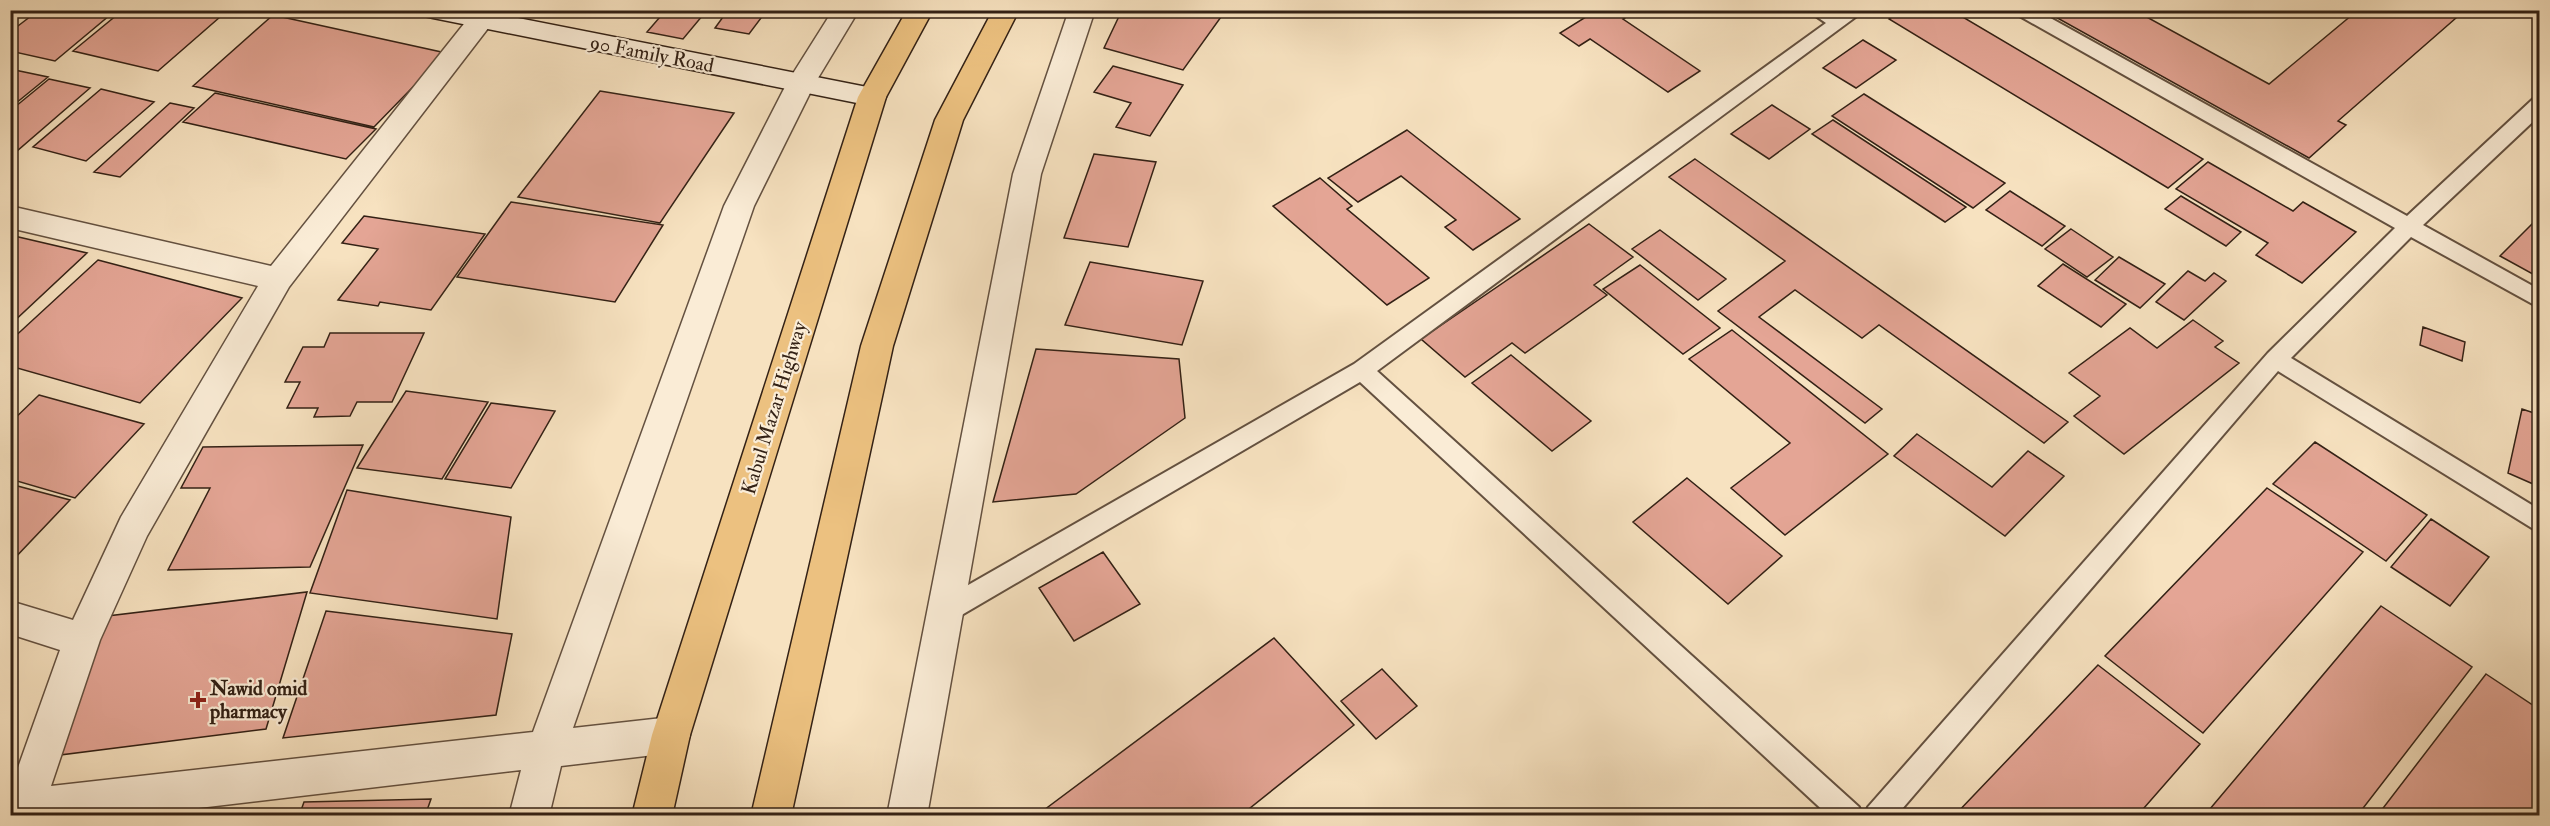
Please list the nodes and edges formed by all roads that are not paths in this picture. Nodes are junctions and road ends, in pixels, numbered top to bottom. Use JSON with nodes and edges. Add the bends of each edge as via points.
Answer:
{"nodes":[{"id":1,"x":433,"y":10,"type":"edge"},
{"id":2,"x":846,"y":10,"type":"edge"},
{"id":3,"x":920,"y":10,"type":"edge"},
{"id":4,"x":1006,"y":10,"type":"edge"},
{"id":5,"x":1082,"y":10,"type":"edge"},
{"id":6,"x":1816,"y":10,"type":"edge"},
{"id":7,"x":1856,"y":10,"type":"edge"},
{"id":8,"x":2022,"y":10,"type":"edge"},
{"id":9,"x":480,"y":21,"type":"junction"},
{"id":10,"x":1838,"y":22,"type":"junction"},
{"id":11,"x":801,"y":83,"type":"junction"},
{"id":12,"x":872,"y":97,"type":"junction"},
{"id":13,"x":2540,"y":104,"type":"edge"},
{"id":14,"x":10,"y":217,"type":"edge"},
{"id":15,"x":2408,"y":227,"type":"junction"},
{"id":16,"x":278,"y":279,"type":"junction"},
{"id":17,"x":2540,"y":300,"type":"edge"},
{"id":18,"x":2276,"y":359,"type":"junction"},
{"id":19,"x":1362,"y":370,"type":"junction"},
{"id":20,"x":2540,"y":522,"type":"edge"},
{"id":21,"x":944,"y":612,"type":"junction"},
{"id":22,"x":10,"y":617,"type":"edge"},
{"id":23,"x":82,"y":640,"type":"junction"},
{"id":24,"x":671,"y":735,"type":"junction"},
{"id":25,"x":546,"y":750,"type":"junction"},
{"id":26,"x":17,"y":809,"type":"edge"},
{"id":27,"x":529,"y":816,"type":"edge"},
{"id":28,"x":652,"y":816,"type":"edge"},
{"id":29,"x":771,"y":816,"type":"edge"},
{"id":30,"x":906,"y":816,"type":"edge"},
{"id":31,"x":1849,"y":816,"type":"edge"},
{"id":32,"x":1878,"y":816,"type":"edge"}],
"edges":[{"from":1,"to":9,"type":"street","name":"90 Family Road"},
{"from":2,"to":11,"type":"street"},
{"from":3,"to":12,"type":"highway","name":"Kabul Mazar Highway"},
{"from":4,"to":29,"type":"highway","via":[[949,120],[877,346]]},
{"from":5,"to":21,"type":"street","via":[[1027,174]]},
{"from":6,"to":10,"type":"lane"},
{"from":7,"to":10,"type":"lane"},
{"from":8,"to":15,"type":"lane"},
{"from":9,"to":11,"type":"street","name":"90 Family Road"},
{"from":9,"to":16,"type":"street"},
{"from":10,"to":19,"type":"lane"},
{"from":11,"to":12,"type":"street","name":"90 Family Road"},
{"from":11,"to":25,"type":"street","via":[[739,206]]},
{"from":12,"to":24,"type":"highway","name":"Kabul Mazar Highway"},
{"from":13,"to":15,"type":"lane"},
{"from":14,"to":16,"type":"street"},
{"from":15,"to":17,"type":"lane"},
{"from":15,"to":18,"type":"lane"},
{"from":16,"to":23,"type":"street","via":[[133,528]]},
{"from":18,"to":20,"type":"lane"},
{"from":18,"to":32,"type":"lane"},
{"from":19,"to":21,"type":"lane"},
{"from":19,"to":31,"type":"lane"},
{"from":21,"to":30,"type":"street"},
{"from":22,"to":23,"type":"street"},
{"from":23,"to":26,"type":"street"},
{"from":24,"to":25,"type":"street"},
{"from":24,"to":28,"type":"highway","name":"Kabul Mazar Highway"},
{"from":25,"to":26,"type":"street"},
{"from":25,"to":27,"type":"street"}]}
